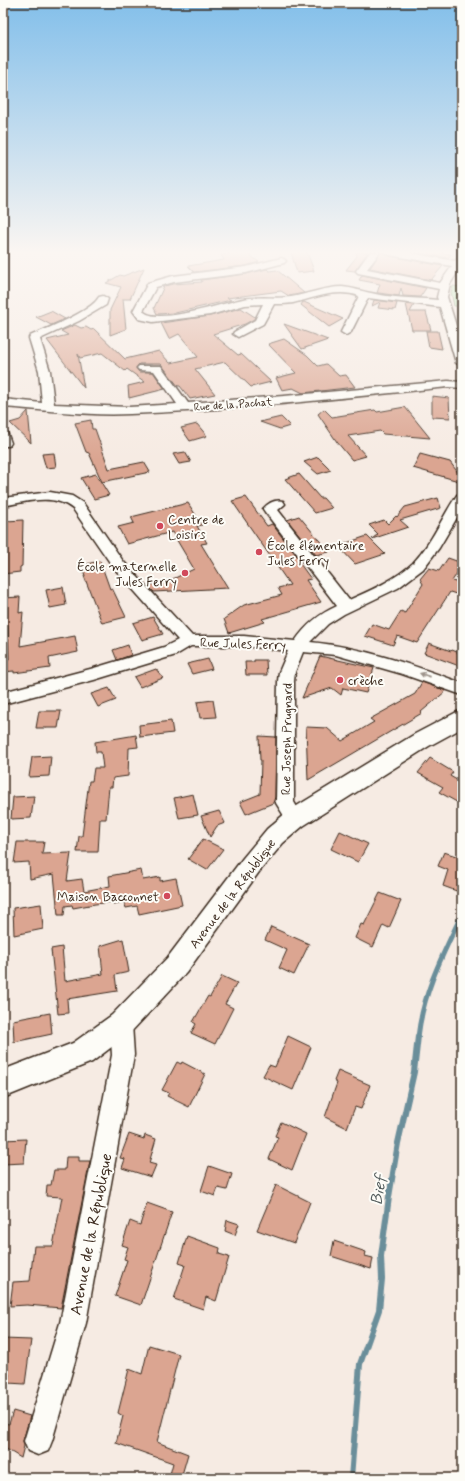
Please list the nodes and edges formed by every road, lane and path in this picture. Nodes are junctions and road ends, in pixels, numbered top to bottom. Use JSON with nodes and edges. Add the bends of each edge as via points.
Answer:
{"nodes":[{"id":1,"x":70,"y":321,"type":"edge"},
{"id":2,"x":259,"y":321,"type":"edge"},
{"id":3,"x":351,"y":321,"type":"edge"},
{"id":4,"x":448,"y":321,"type":"edge"},
{"id":5,"x":346,"y":332,"type":"dead end"},
{"id":6,"x":238,"y":334,"type":"dead end"},
{"id":7,"x":462,"y":364,"type":"edge"},
{"id":8,"x":143,"y":368,"type":"dead end"},
{"id":9,"x":462,"y":386,"type":"edge"},
{"id":10,"x":3,"y":403,"type":"edge"},
{"id":11,"x":48,"y":406,"type":"junction"},
{"id":12,"x":185,"y":407,"type":"junction"},
{"id":13,"x":462,"y":498,"type":"edge"},
{"id":14,"x":3,"y":502,"type":"edge"},
{"id":15,"x":278,"y":504,"type":"dead end"},
{"id":16,"x":347,"y":607,"type":"junction"},
{"id":17,"x":188,"y":641,"type":"junction"},
{"id":18,"x":299,"y":646,"type":"junction"},
{"id":19,"x":462,"y":689,"type":"edge"},
{"id":20,"x":3,"y":698,"type":"edge"},
{"id":21,"x":462,"y":718,"type":"edge"},
{"id":22,"x":295,"y":819,"type":"junction"},
{"id":23,"x":121,"y":1024,"type":"junction"},
{"id":24,"x":3,"y":1084,"type":"edge"},
{"id":25,"x":38,"y":1441,"type":"dead end"}],
"edges":[{"from":1,"to":11,"type":"street","via":[[34,338],[44,365]]},
{"from":2,"to":6,"type":"street"},
{"from":3,"to":5,"type":"street"},
{"from":4,"to":7,"type":"street"},
{"from":8,"to":12,"type":"street","via":[[157,368]]},
{"from":9,"to":12,"type":"street","name":"Rue de la Pachat","via":[[448,384]]},
{"from":10,"to":11,"type":"street","name":"Rue de la Pachat"},
{"from":11,"to":12,"type":"street","name":"Rue de la Pachat","via":[[129,411]]},
{"from":13,"to":16,"type":"street","name":"Rue Joseph Prugnard","via":[[422,562],[411,573]]},
{"from":14,"to":17,"type":"street","via":[[50,497],[65,498],[78,506],[118,564]]},
{"from":15,"to":16,"type":"street","via":[[270,509]]},
{"from":16,"to":18,"type":"street","name":"Rue Joseph Prugnard","via":[[321,621],[306,634]]},
{"from":17,"to":18,"type":"street","name":"Rue Jules Ferry","via":[[244,641]]},
{"from":17,"to":20,"type":"street","name":"Rue Jules Ferry","via":[[170,651]]},
{"from":19,"to":18,"type":"street","name":"Rue Jules Ferry","one_way":true,"via":[[406,669],[336,650]]},
{"from":18,"to":22,"type":"street","name":"Rue Joseph Prugnard","via":[[287,673],[285,803]]},
{"from":21,"to":22,"type":"street","name":"Avenue de la République"},
{"from":22,"to":23,"type":"street","name":"Avenue de la République","via":[[275,836],[251,865],[177,965]]},
{"from":23,"to":24,"type":"street","name":"Avenue de la République","via":[[82,1054]]},
{"from":23,"to":25,"type":"street","name":"Avenue de la République","via":[[123,1055],[73,1323]]}]}
